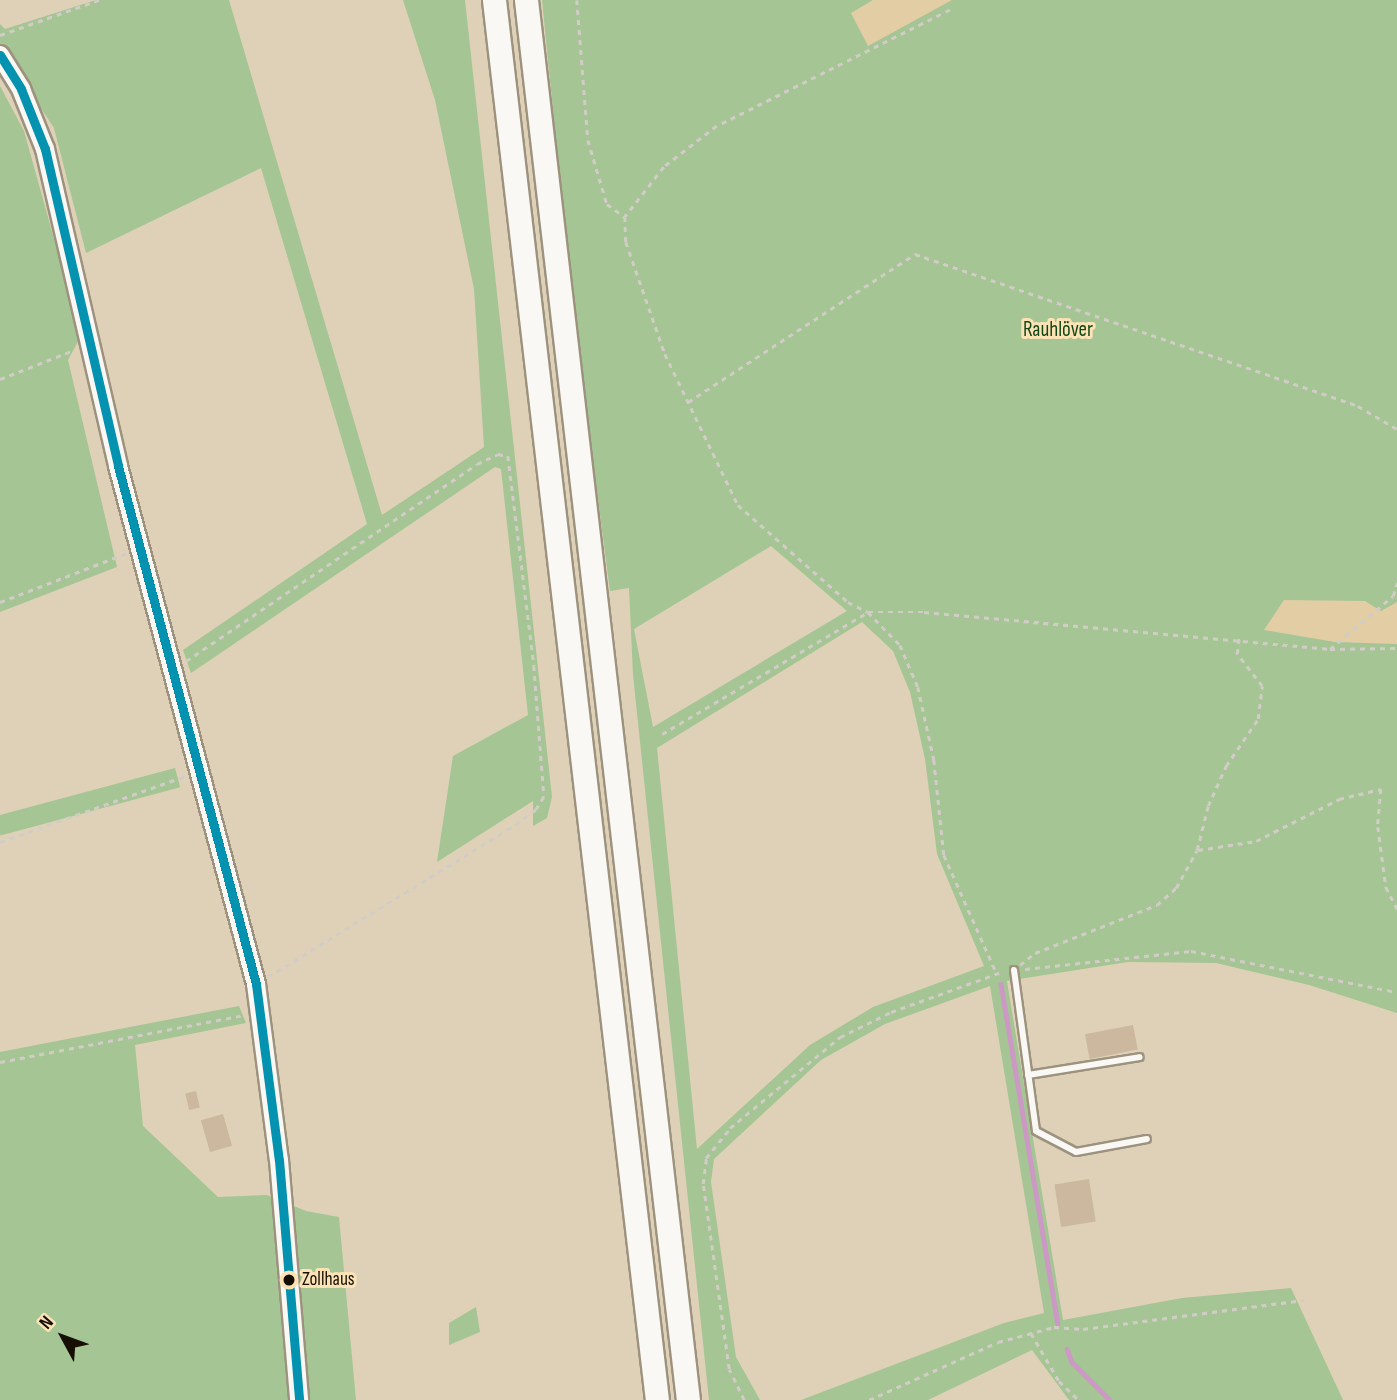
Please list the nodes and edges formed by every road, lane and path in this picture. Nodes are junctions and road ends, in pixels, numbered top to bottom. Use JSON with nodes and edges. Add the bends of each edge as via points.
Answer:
{"nodes":[{"id":1,"x":99,"y":0,"type":"edge"},
{"id":2,"x":494,"y":0,"type":"edge"},
{"id":3,"x":526,"y":0,"type":"edge"},
{"id":4,"x":577,"y":0,"type":"edge"},
{"id":5,"x":950,"y":10,"type":"dead end"},
{"id":6,"x":0,"y":35,"type":"edge"},
{"id":7,"x":0,"y":55,"type":"edge"},
{"id":8,"x":625,"y":217,"type":"junction"},
{"id":9,"x":90,"y":343,"type":"junction"},
{"id":10,"x":0,"y":379,"type":"edge"},
{"id":11,"x":688,"y":402,"type":"junction"},
{"id":12,"x":1397,"y":429,"type":"edge"},
{"id":13,"x":139,"y":548,"type":"junction"},
{"id":14,"x":1397,"y":583,"type":"edge"},
{"id":15,"x":0,"y":602,"type":"edge"},
{"id":16,"x":868,"y":612,"type":"junction"},
{"id":17,"x":1239,"y":638,"type":"junction"},
{"id":18,"x":1330,"y":649,"type":"junction"},
{"id":19,"x":1397,"y":649,"type":"edge"},
{"id":20,"x":172,"y":670,"type":"junction"},
{"id":21,"x":662,"y":734,"type":"dead end"},
{"id":22,"x":199,"y":771,"type":"junction"},
{"id":23,"x":0,"y":842,"type":"edge"},
{"id":24,"x":1196,"y":850,"type":"junction"},
{"id":25,"x":1397,"y":909,"type":"edge"},
{"id":26,"x":1014,"y":970,"type":"junction"},
{"id":27,"x":996,"y":972,"type":"junction"},
{"id":28,"x":256,"y":984,"type":"junction"},
{"id":29,"x":1397,"y":992,"type":"edge"},
{"id":30,"x":261,"y":1012,"type":"junction"},
{"id":31,"x":1140,"y":1057,"type":"dead end"},
{"id":32,"x":0,"y":1062,"type":"edge"},
{"id":33,"x":1028,"y":1075,"type":"junction"},
{"id":34,"x":1147,"y":1139,"type":"dead end"},
{"id":35,"x":1304,"y":1300,"type":"dead end"},
{"id":36,"x":1031,"y":1333,"type":"junction"},
{"id":37,"x":299,"y":1400,"type":"edge"},
{"id":38,"x":657,"y":1400,"type":"edge"},
{"id":39,"x":688,"y":1400,"type":"edge"},
{"id":40,"x":744,"y":1400,"type":"edge"},
{"id":41,"x":869,"y":1400,"type":"edge"},
{"id":42,"x":1079,"y":1400,"type":"edge"}],
"edges":[{"from":1,"to":6,"type":"path"},
{"from":2,"to":38,"type":"highway"},
{"from":3,"to":39,"type":"highway"},
{"from":4,"to":8,"type":"path","via":[[588,140],[607,204]]},
{"from":5,"to":8,"type":"path","via":[[717,126],[664,167]]},
{"from":7,"to":9,"type":"main road","via":[[21,89],[45,149]]},
{"from":8,"to":11,"type":"path","via":[[626,242],[665,354]]},
{"from":9,"to":10,"type":"path"},
{"from":9,"to":13,"type":"main road"},
{"from":11,"to":12,"type":"path","via":[[915,254],[1358,406]]},
{"from":11,"to":16,"type":"path","via":[[737,505],[848,602]]},
{"from":13,"to":15,"type":"path"},
{"from":13,"to":20,"type":"main road"},
{"from":14,"to":18,"type":"path","via":[[1393,596]]},
{"from":16,"to":17,"type":"path","via":[[924,612]]},
{"from":16,"to":21,"type":"path"},
{"from":16,"to":27,"type":"path","via":[[900,645],[918,687],[933,760],[944,855]]},
{"from":17,"to":18,"type":"path"},
{"from":17,"to":24,"type":"path","via":[[1237,654],[1262,686],[1258,719],[1226,765]]},
{"from":18,"to":19,"type":"path"},
{"from":20,"to":22,"type":"main road"},
{"from":20,"to":28,"type":"path","via":[[477,464],[498,454],[508,456],[534,666],[544,797],[536,810],[511,828]]},
{"from":22,"to":23,"type":"path"},
{"from":22,"to":28,"type":"main road"},
{"from":24,"to":25,"type":"path","via":[[1256,841],[1339,799],[1381,789],[1378,827],[1386,887]]},
{"from":24,"to":26,"type":"path","via":[[1176,888],[1157,905],[1035,953]]},
{"from":26,"to":27,"type":"path"},
{"from":26,"to":29,"type":"path","via":[[1191,951]]},
{"from":26,"to":33,"type":"lane"},
{"from":27,"to":40,"type":"path","via":[[840,1037],[730,1128],[706,1158],[703,1184],[729,1369]]},
{"from":28,"to":30,"type":"main road"},
{"from":30,"to":32,"type":"path"},
{"from":30,"to":37,"type":"main road"},
{"from":31,"to":33,"type":"lane"},
{"from":33,"to":34,"type":"lane","via":[[1036,1131],[1076,1152]]},
{"from":35,"to":36,"type":"path"},
{"from":36,"to":41,"type":"path","via":[[998,1342]]},
{"from":36,"to":42,"type":"path","via":[[1059,1381]]}]}
